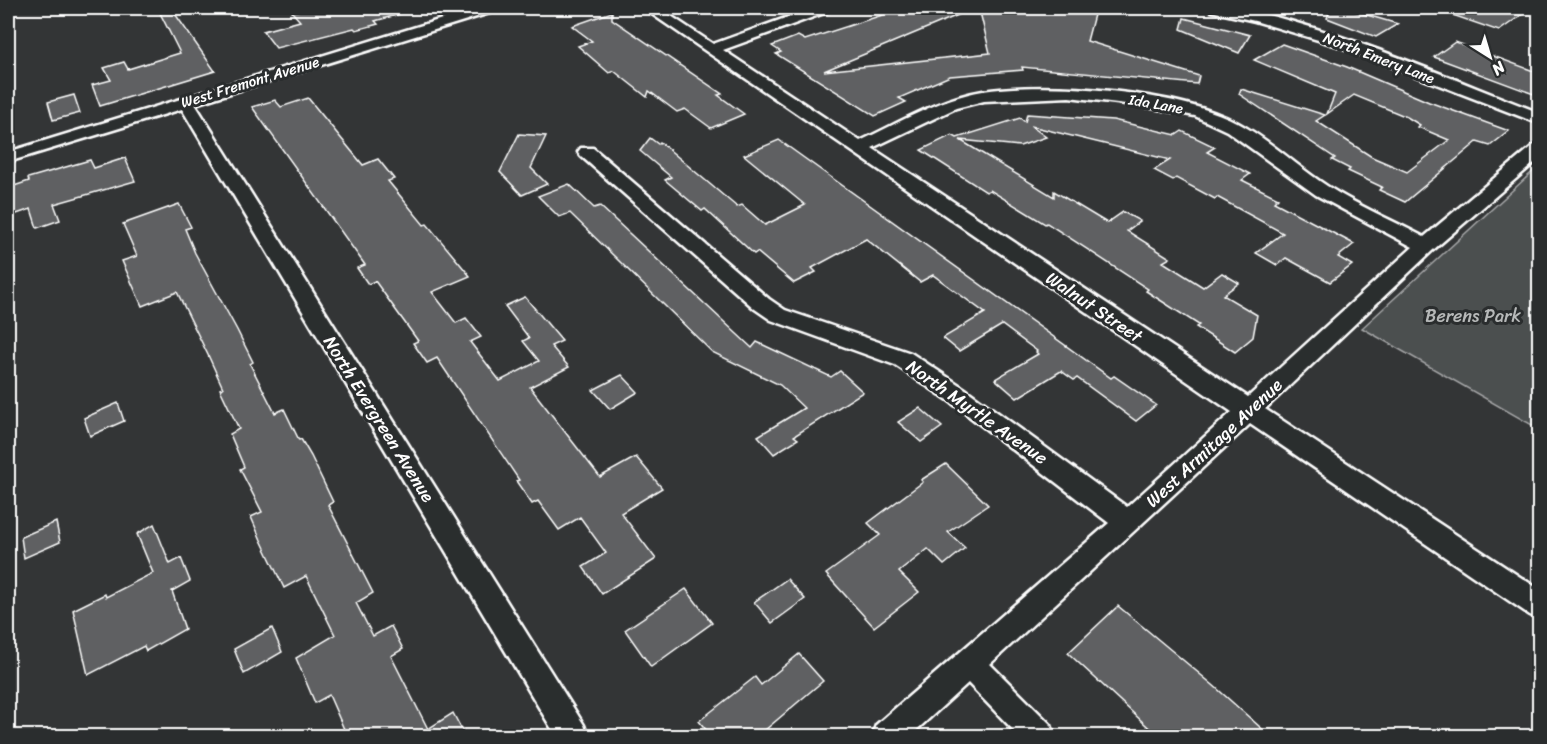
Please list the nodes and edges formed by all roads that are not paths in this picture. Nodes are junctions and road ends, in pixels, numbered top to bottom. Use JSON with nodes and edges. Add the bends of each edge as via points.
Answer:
{"nodes":[{"id":1,"x":491,"y":8,"type":"edge"},
{"id":2,"x":650,"y":8,"type":"edge"},
{"id":3,"x":825,"y":8,"type":"edge"},
{"id":4,"x":1216,"y":8,"type":"edge"},
{"id":5,"x":712,"y":49,"type":"junction"},
{"id":6,"x":186,"y":102,"type":"junction"},
{"id":7,"x":1539,"y":119,"type":"edge"},
{"id":8,"x":860,"y":148,"type":"junction"},
{"id":9,"x":1539,"y":149,"type":"edge"},
{"id":10,"x":587,"y":152,"type":"dead end"},
{"id":11,"x":8,"y":157,"type":"edge"},
{"id":12,"x":1426,"y":246,"type":"junction"},
{"id":13,"x":1249,"y":412,"type":"junction"},
{"id":14,"x":1128,"y":522,"type":"junction"},
{"id":15,"x":1539,"y":606,"type":"edge"},
{"id":16,"x":970,"y":664,"type":"junction"},
{"id":17,"x":573,"y":736,"type":"edge"},
{"id":18,"x":887,"y":736,"type":"edge"},
{"id":19,"x":1040,"y":736,"type":"edge"}],
"edges":[{"from":1,"to":6,"type":"street","name":"West Fremont Avenue"},
{"from":2,"to":5,"type":"street","name":"Walnut Street"},
{"from":3,"to":5,"type":"street"},
{"from":4,"to":7,"type":"street","name":"North Emery Lane","via":[[1265,18],[1327,38]]},
{"from":5,"to":8,"type":"street","name":"Walnut Street"},
{"from":6,"to":11,"type":"street","name":"West Fremont Avenue"},
{"from":6,"to":17,"type":"street","name":"North Evergreen Avenue"},
{"from":8,"to":12,"type":"street","name":"Ida Lane","via":[[950,105],[983,96],[1069,92],[1142,101],[1200,112],[1233,127],[1322,191]]},
{"from":8,"to":13,"type":"street","name":"Walnut Street"},
{"from":9,"to":12,"type":"street","name":"West Armitage Avenue"},
{"from":10,"to":14,"type":"street","name":"North Myrtle Avenue","via":[[778,315],[903,359]]},
{"from":12,"to":13,"type":"street","name":"West Armitage Avenue"},
{"from":13,"to":14,"type":"street","name":"West Armitage Avenue"},
{"from":13,"to":15,"type":"street","name":"Walnut Street"},
{"from":14,"to":16,"type":"street","name":"West Armitage Avenue"},
{"from":16,"to":18,"type":"street","name":"West Armitage Avenue"},
{"from":16,"to":19,"type":"street"}]}
